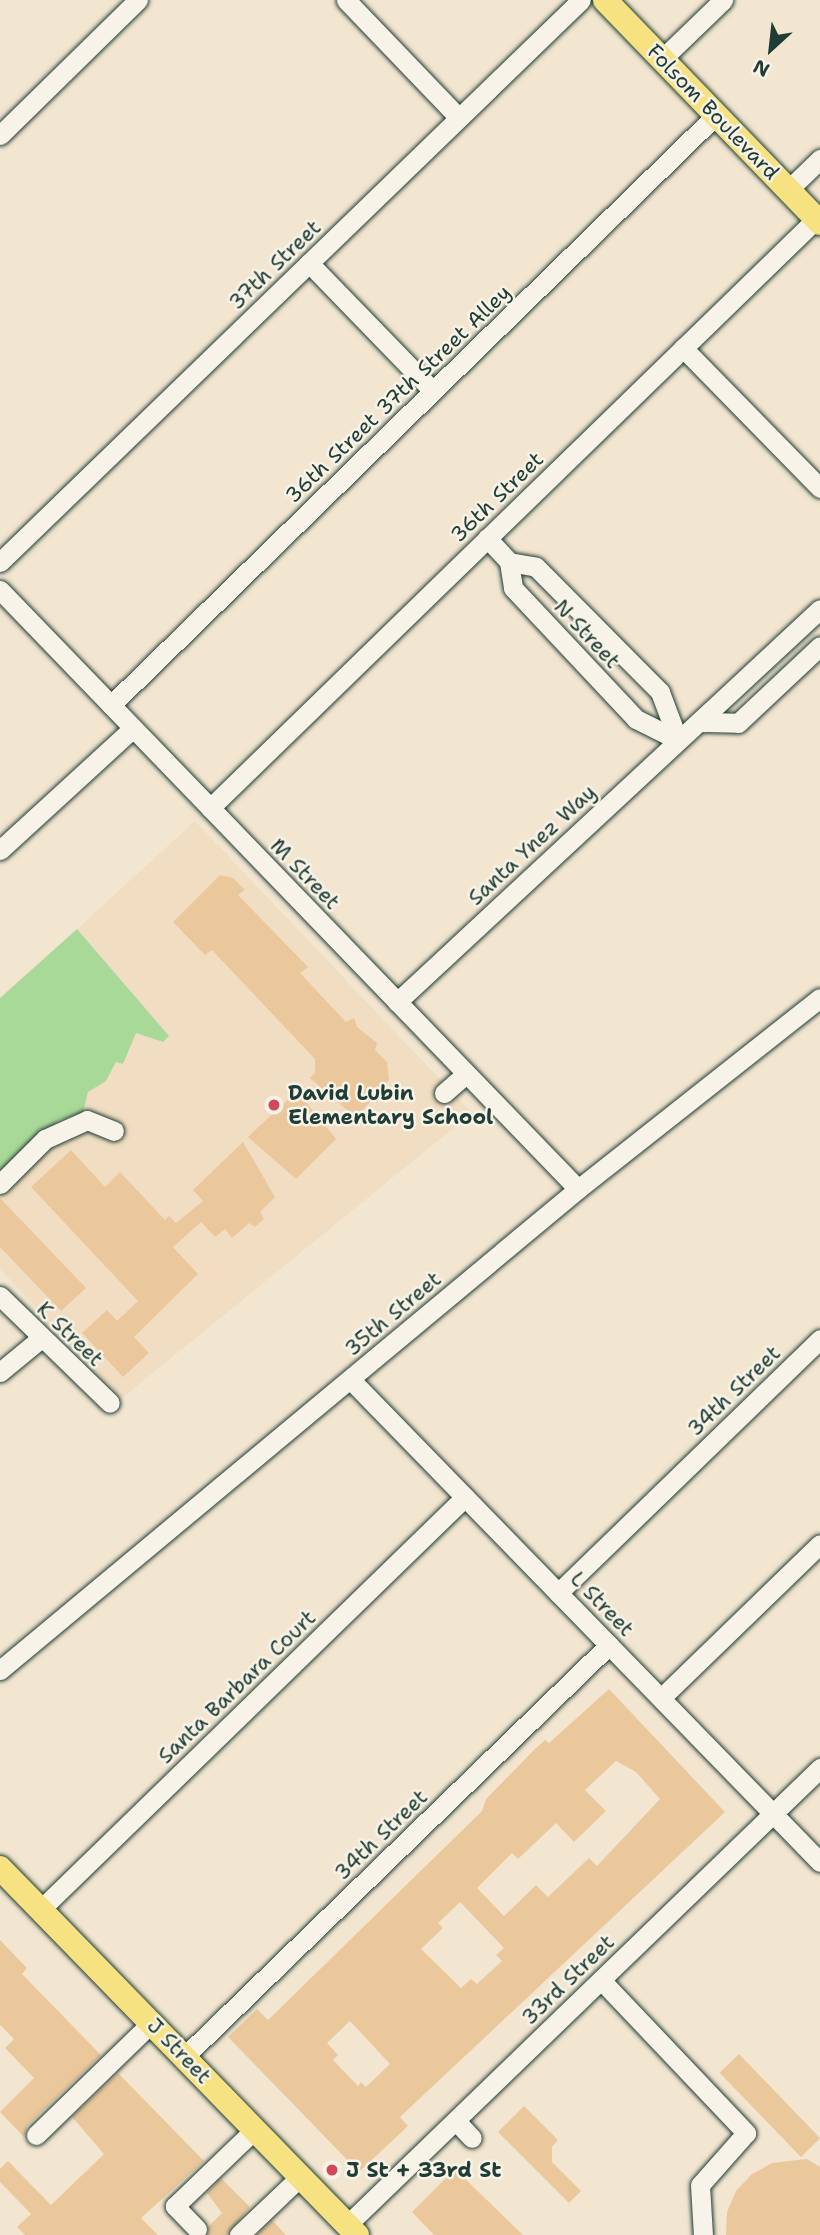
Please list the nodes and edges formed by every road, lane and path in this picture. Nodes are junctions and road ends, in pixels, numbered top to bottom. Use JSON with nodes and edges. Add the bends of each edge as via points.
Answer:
{"nodes":[{"id":1,"x":138,"y":0,"type":"edge"},
{"id":2,"x":346,"y":0,"type":"edge"},
{"id":3,"x":581,"y":0,"type":"edge"},
{"id":4,"x":605,"y":0,"type":"edge"},
{"id":5,"x":723,"y":0,"type":"edge"},
{"id":6,"x":662,"y":59,"type":"junction"},
{"id":7,"x":716,"y":115,"type":"junction"},
{"id":8,"x":459,"y":118,"type":"junction"},
{"id":9,"x":0,"y":135,"type":"edge"},
{"id":10,"x":820,"y":159,"type":"edge"},
{"id":11,"x":788,"y":190,"type":"junction"},
{"id":12,"x":818,"y":221,"type":"edge"},
{"id":13,"x":309,"y":263,"type":"junction"},
{"id":14,"x":682,"y":348,"type":"junction"},
{"id":15,"x":433,"y":391,"type":"junction"},
{"id":16,"x":820,"y":488,"type":"edge"},
{"id":17,"x":487,"y":538,"type":"junction"},
{"id":18,"x":0,"y":562,"type":"edge"},
{"id":19,"x":509,"y":562,"type":"junction"},
{"id":20,"x":0,"y":590,"type":"edge"},
{"id":21,"x":820,"y":609,"type":"edge"},
{"id":22,"x":820,"y":646,"type":"edge"},
{"id":23,"x":111,"y":705,"type":"junction"},
{"id":24,"x":699,"y":722,"type":"junction"},
{"id":25,"x":133,"y":728,"type":"junction"},
{"id":26,"x":678,"y":740,"type":"junction"},
{"id":27,"x":210,"y":808,"type":"junction"},
{"id":28,"x":0,"y":850,"type":"edge"},
{"id":29,"x":820,"y":998,"type":"edge"},
{"id":30,"x":397,"y":1002,"type":"junction"},
{"id":31,"x":466,"y":1074,"type":"junction"},
{"id":32,"x":444,"y":1093,"type":"dead end"},
{"id":33,"x":114,"y":1131,"type":"dead end"},
{"id":34,"x":0,"y":1184,"type":"edge"},
{"id":35,"x":578,"y":1189,"type":"junction"},
{"id":36,"x":0,"y":1296,"type":"edge"},
{"id":37,"x":40,"y":1339,"type":"junction"},
{"id":38,"x":820,"y":1339,"type":"edge"},
{"id":39,"x":0,"y":1372,"type":"edge"},
{"id":40,"x":350,"y":1379,"type":"junction"},
{"id":41,"x":110,"y":1403,"type":"dead end"},
{"id":42,"x":465,"y":1497,"type":"junction"},
{"id":43,"x":820,"y":1545,"type":"edge"},
{"id":44,"x":558,"y":1593,"type":"junction"},
{"id":45,"x":609,"y":1645,"type":"junction"},
{"id":46,"x":0,"y":1670,"type":"edge"},
{"id":47,"x":662,"y":1699,"type":"junction"},
{"id":48,"x":820,"y":1768,"type":"edge"},
{"id":49,"x":773,"y":1814,"type":"junction"},
{"id":50,"x":820,"y":1862,"type":"edge"},
{"id":51,"x":0,"y":1868,"type":"edge"},
{"id":52,"x":41,"y":1909,"type":"junction"},
{"id":53,"x":601,"y":1980,"type":"junction"},
{"id":54,"x":151,"y":2023,"type":"junction"},
{"id":55,"x":184,"y":2057,"type":"junction"},
{"id":56,"x":456,"y":2121,"type":"junction"},
{"id":57,"x":255,"y":2129,"type":"junction"},
{"id":58,"x":36,"y":2134,"type":"dead end"},
{"id":59,"x":472,"y":2138,"type":"dead end"},
{"id":60,"x":300,"y":2177,"type":"junction"},
{"id":61,"x":197,"y":2229,"type":"dead end"},
{"id":62,"x":352,"y":2230,"type":"edge"},
{"id":63,"x":239,"y":2235,"type":"edge"},
{"id":64,"x":703,"y":2235,"type":"edge"}],
"edges":[{"from":1,"to":9,"type":"street"},
{"from":2,"to":8,"type":"street"},
{"from":3,"to":8,"type":"street","name":"37th Street"},
{"from":4,"to":6,"type":"main road","name":"Folsom Boulevard"},
{"from":5,"to":6,"type":"street"},
{"from":6,"to":7,"type":"main road","name":"Folsom Boulevard"},
{"from":7,"to":11,"type":"main road","name":"Folsom Boulevard"},
{"from":7,"to":15,"type":"street","name":"36th Street 37th Street Alley"},
{"from":8,"to":13,"type":"street","name":"37th Street"},
{"from":10,"to":11,"type":"street"},
{"from":11,"to":12,"type":"main road","name":"Folsom Boulevard"},
{"from":12,"to":14,"type":"street","name":"36th Street"},
{"from":13,"to":15,"type":"street"},
{"from":13,"to":18,"type":"street","name":"37th Street"},
{"from":14,"to":16,"type":"street"},
{"from":14,"to":17,"type":"street","name":"36th Street"},
{"from":15,"to":23,"type":"street","name":"36th Street 37th Street Alley"},
{"from":17,"to":19,"type":"street","name":"N Street"},
{"from":17,"to":27,"type":"street","name":"36th Street"},
{"from":19,"to":26,"type":"street","name":"N Street","via":[[513,588],[636,719]]},
{"from":19,"to":26,"type":"street","via":[[536,567],[660,691]]},
{"from":20,"to":23,"type":"street","name":"M Street"},
{"from":21,"to":24,"type":"street","name":"Santa Ynez Way"},
{"from":22,"to":24,"type":"street","via":[[738,723]]},
{"from":23,"to":25,"type":"street","name":"M Street"},
{"from":24,"to":26,"type":"street","name":"Santa Ynez Way"},
{"from":25,"to":27,"type":"street","name":"M Street"},
{"from":25,"to":28,"type":"street"},
{"from":26,"to":30,"type":"street","name":"Santa Ynez Way"},
{"from":27,"to":30,"type":"street","name":"M Street"},
{"from":29,"to":35,"type":"street","name":"35th Street"},
{"from":30,"to":31,"type":"street","name":"M Street"},
{"from":31,"to":32,"type":"street"},
{"from":31,"to":35,"type":"street","name":"M Street"},
{"from":33,"to":34,"type":"street","via":[[87,1120],[45,1139]]},
{"from":35,"to":40,"type":"street","name":"35th Street"},
{"from":36,"to":37,"type":"street","name":"K Street"},
{"from":37,"to":39,"type":"street"},
{"from":37,"to":41,"type":"street","name":"K Street"},
{"from":38,"to":44,"type":"street","name":"34th Street"},
{"from":40,"to":42,"type":"street","name":"L Street"},
{"from":40,"to":46,"type":"street","name":"35th Street"},
{"from":42,"to":44,"type":"street","name":"L Street"},
{"from":42,"to":52,"type":"street","name":"Santa Barbara Court"},
{"from":43,"to":47,"type":"street"},
{"from":44,"to":45,"type":"street","name":"L Street"},
{"from":45,"to":47,"type":"street","name":"L Street"},
{"from":45,"to":55,"type":"street","name":"34th Street"},
{"from":47,"to":49,"type":"street","name":"L Street"},
{"from":48,"to":49,"type":"street","name":"33rd Street"},
{"from":49,"to":50,"type":"street","name":"L Street"},
{"from":49,"to":53,"type":"street","name":"33rd Street"},
{"from":51,"to":52,"type":"main road","name":"J Street"},
{"from":52,"to":54,"type":"main road","name":"J Street"},
{"from":53,"to":56,"type":"street","name":"33rd Street"},
{"from":53,"to":64,"type":"street","via":[[746,2133],[700,2185]]},
{"from":54,"to":55,"type":"main road","name":"J Street"},
{"from":54,"to":58,"type":"street"},
{"from":55,"to":57,"type":"main road","name":"J Street"},
{"from":56,"to":59,"type":"street"},
{"from":56,"to":62,"type":"street","name":"33rd Street"},
{"from":57,"to":60,"type":"main road","name":"J Street"},
{"from":57,"to":61,"type":"street","via":[[175,2206]]},
{"from":60,"to":62,"type":"main road","name":"J Street"},
{"from":60,"to":63,"type":"street"}]}
